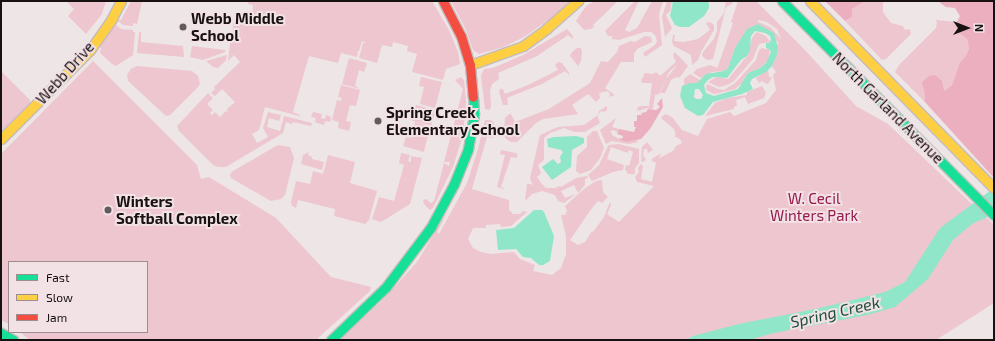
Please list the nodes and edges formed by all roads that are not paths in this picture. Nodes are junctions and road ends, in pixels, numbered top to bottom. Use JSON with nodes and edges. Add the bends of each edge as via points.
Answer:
{"nodes":[{"id":1,"x":121,"y":1,"type":"edge"},
{"id":2,"x":443,"y":1,"type":"edge"},
{"id":3,"x":578,"y":1,"type":"edge"},
{"id":4,"x":782,"y":1,"type":"edge"},
{"id":5,"x":810,"y":1,"type":"edge"},
{"id":6,"x":470,"y":65,"type":"junction"},
{"id":7,"x":1,"y":139,"type":"edge"},
{"id":8,"x":994,"y":188,"type":"edge"},
{"id":9,"x":994,"y":215,"type":"edge"},
{"id":10,"x":1,"y":332,"type":"edge"},
{"id":11,"x":13,"y":340,"type":"edge"},
{"id":12,"x":331,"y":340,"type":"edge"}],
"edges":[{"from":1,"to":7,"type":"street","name":"Webb Drive","via":[[90,50]]},
{"from":2,"to":6,"type":"street","via":[[461,36]]},
{"from":3,"to":6,"type":"street","via":[[523,46]]},
{"from":4,"to":9,"type":"street","name":"North Garland Avenue"},
{"from":5,"to":8,"type":"street","name":"North Garland Avenue"},
{"from":6,"to":12,"type":"street","via":[[474,97],[472,132],[454,184],[431,227],[403,266],[371,302]]},
{"from":10,"to":11,"type":"street"}]}
